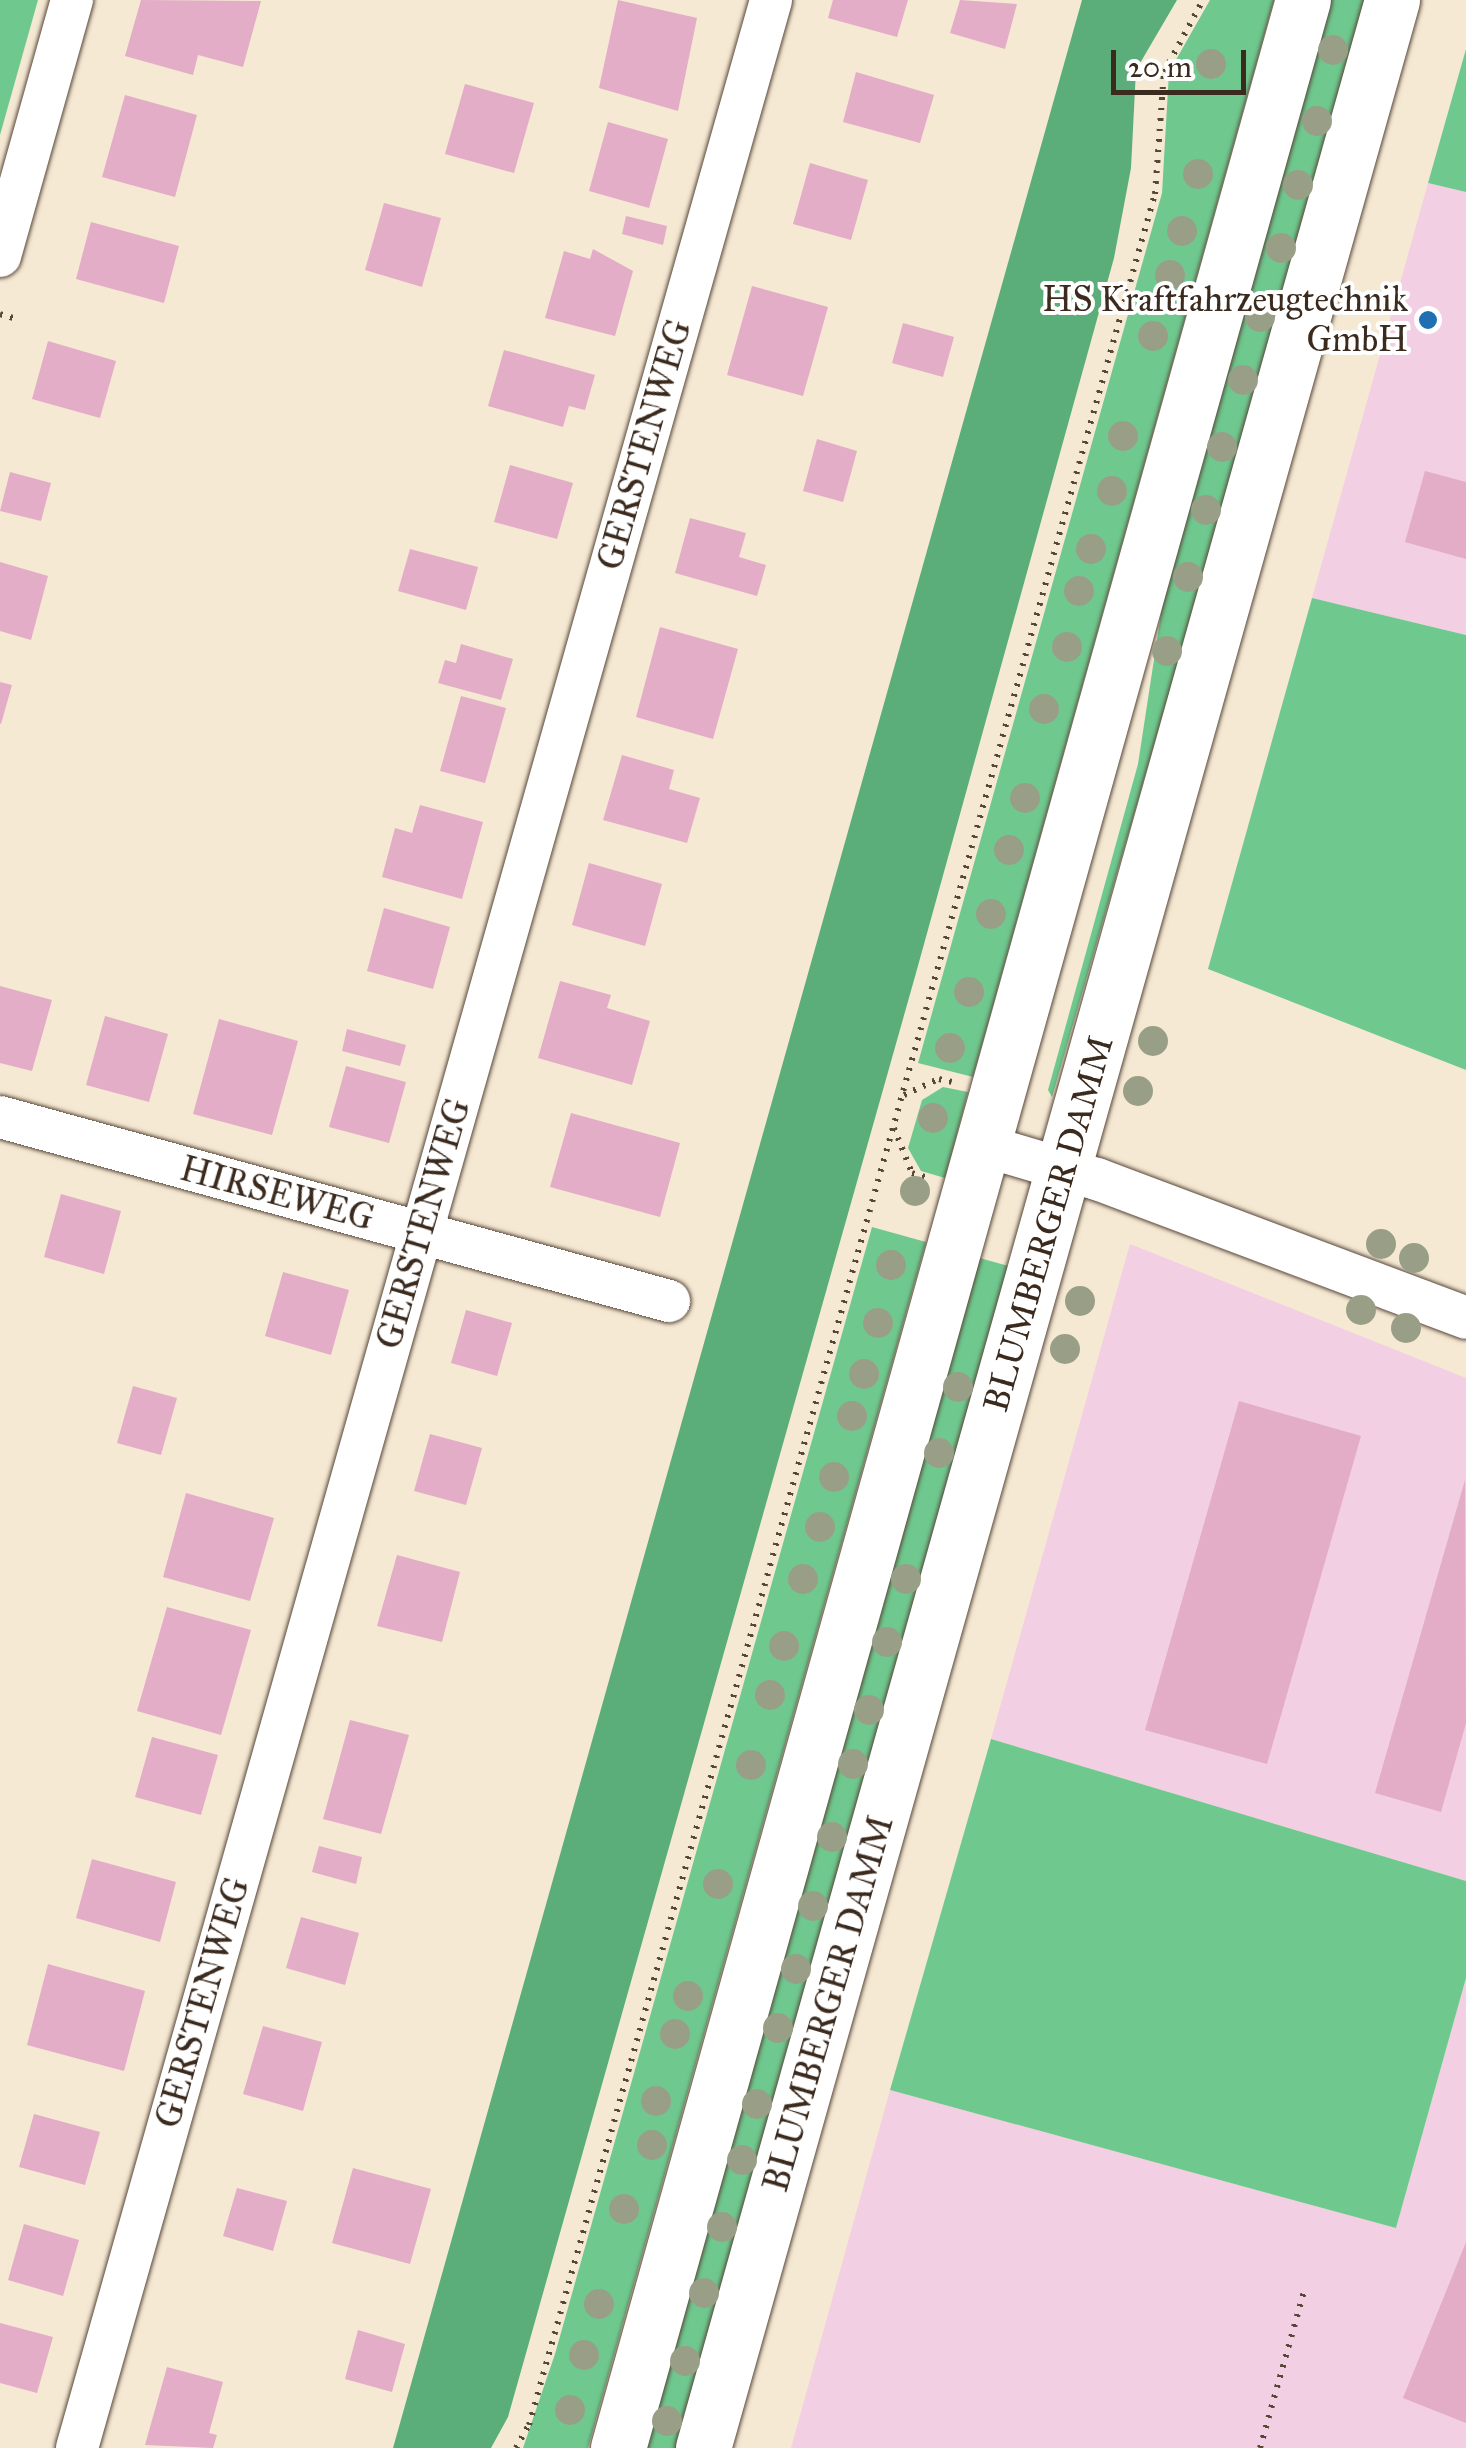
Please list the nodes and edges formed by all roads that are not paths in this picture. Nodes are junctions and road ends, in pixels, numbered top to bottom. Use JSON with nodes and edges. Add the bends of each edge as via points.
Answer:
{"nodes":[{"id":1,"x":72,"y":0,"type":"edge"},
{"id":2,"x":771,"y":0,"type":"edge"},
{"id":3,"x":1303,"y":0,"type":"edge"},
{"id":4,"x":1392,"y":0,"type":"edge"},
{"id":5,"x":0,"y":256,"type":"edge"},
{"id":6,"x":0,"y":1118,"type":"edge"},
{"id":7,"x":982,"y":1145,"type":"junction"},
{"id":8,"x":1065,"y":1168,"type":"junction"},
{"id":9,"x":422,"y":1234,"type":"junction"},
{"id":10,"x":669,"y":1301,"type":"dead end"},
{"id":11,"x":1466,"y":1318,"type":"edge"},
{"id":12,"x":77,"y":2448,"type":"edge"},
{"id":13,"x":618,"y":2448,"type":"edge"},
{"id":14,"x":703,"y":2448,"type":"edge"}],
"edges":[{"from":1,"to":5,"type":"street"},
{"from":2,"to":9,"type":"street","name":"GERSTENWEG"},
{"from":3,"to":7,"type":"main road"},
{"from":4,"to":8,"type":"main road","name":"BLUMBERGER DAMM"},
{"from":6,"to":9,"type":"street","name":"HIRSEWEG"},
{"from":7,"to":8,"type":"street"},
{"from":7,"to":13,"type":"main road"},
{"from":8,"to":11,"type":"street"},
{"from":8,"to":14,"type":"main road","name":"BLUMBERGER DAMM"},
{"from":9,"to":10,"type":"street","name":"HIRSEWEG"},
{"from":9,"to":12,"type":"street","name":"GERSTENWEG"}]}
